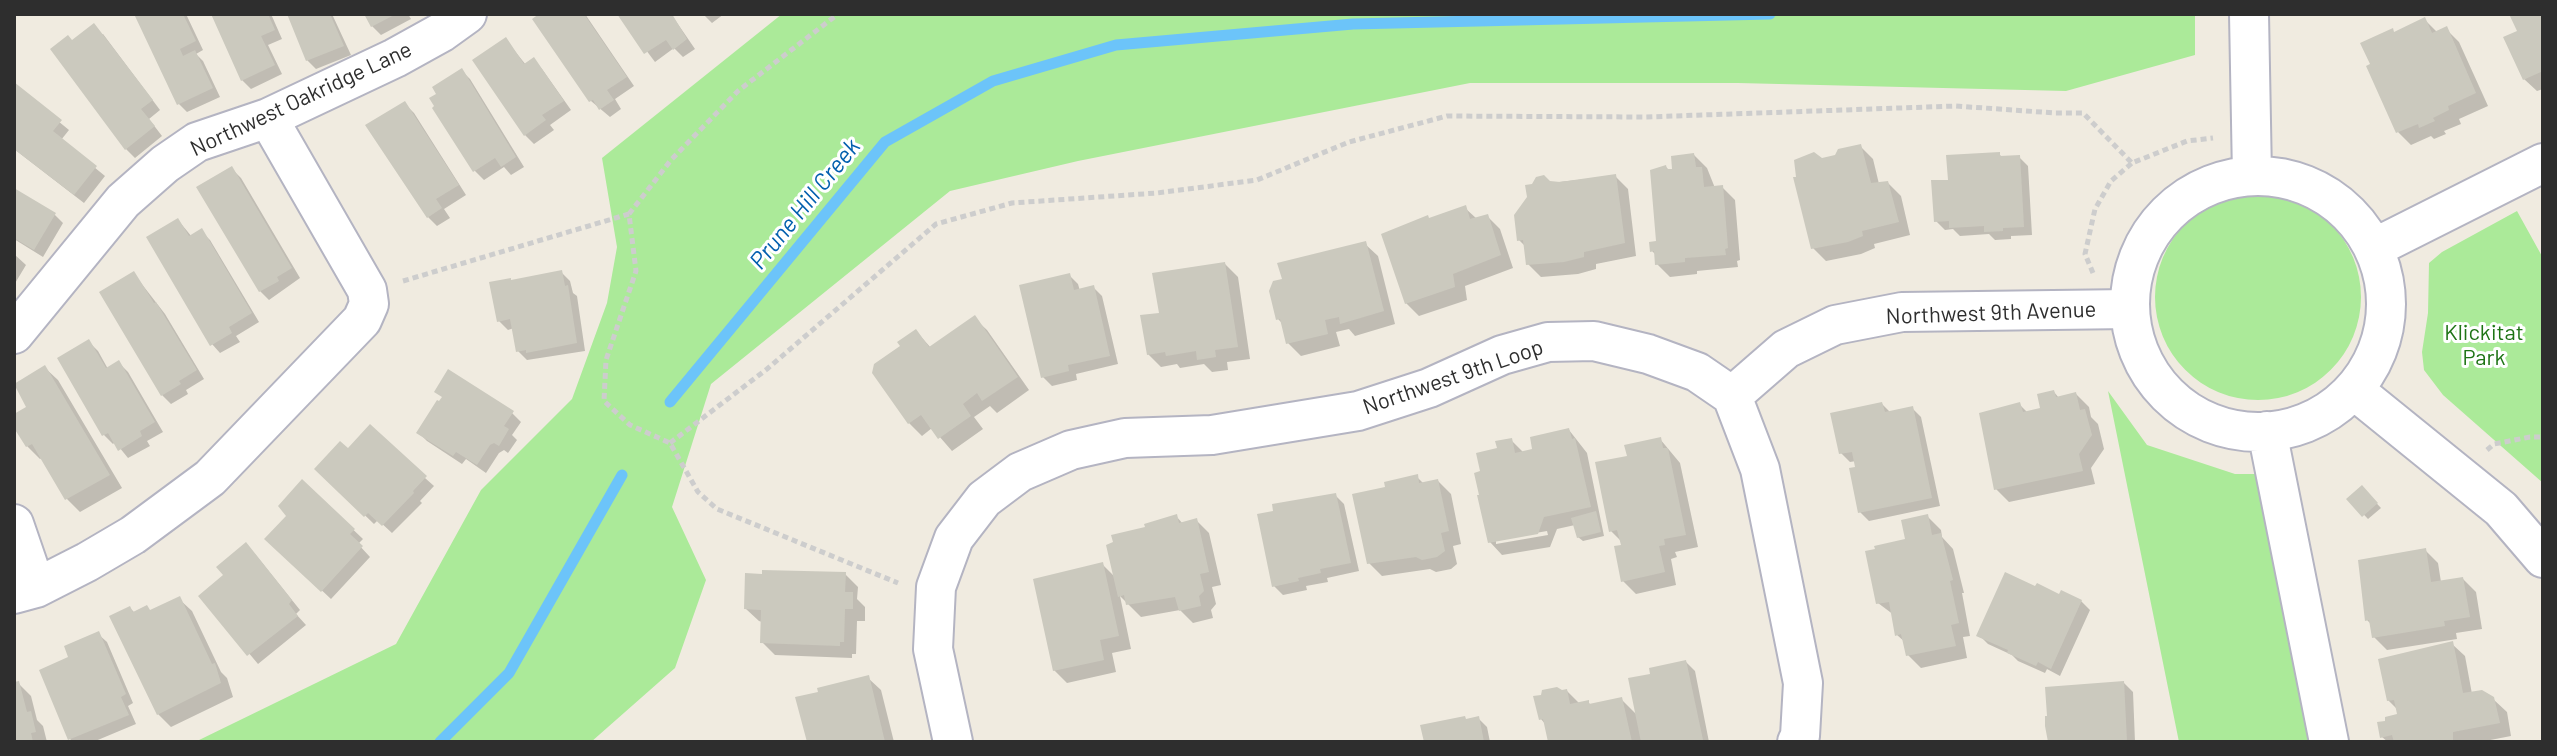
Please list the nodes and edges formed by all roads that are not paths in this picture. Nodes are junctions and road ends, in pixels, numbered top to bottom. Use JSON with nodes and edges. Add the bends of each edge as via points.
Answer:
{"nodes":[{"id":1,"x":467,"y":14,"type":"edge"},
{"id":2,"x":2249,"y":14,"type":"edge"},
{"id":3,"x":268,"y":118,"type":"junction"},
{"id":4,"x":2543,"y":163,"type":"edge"},
{"id":5,"x":2252,"y":176,"type":"junction"},
{"id":6,"x":2374,"y":248,"type":"junction"},
{"id":7,"x":2113,"y":309,"type":"junction"},
{"id":8,"x":14,"y":334,"type":"edge"},
{"id":9,"x":2354,"y":390,"type":"junction"},
{"id":10,"x":1732,"y":396,"type":"junction"},
{"id":11,"x":2267,"y":431,"type":"junction"},
{"id":12,"x":14,"y":524,"type":"edge"},
{"id":13,"x":2543,"y":558,"type":"edge"},
{"id":14,"x":25,"y":591,"type":"edge"},
{"id":15,"x":1806,"y":740,"type":"edge"},
{"id":16,"x":953,"y":742,"type":"edge"},
{"id":17,"x":2329,"y":742,"type":"edge"}],
"edges":[{"from":1,"to":3,"type":"street","name":"Northwest Oakridge Lane","via":[[395,58]]},
{"from":2,"to":5,"type":"street"},
{"from":3,"to":8,"type":"street","name":"Northwest Oakridge Lane","via":[[197,142],[165,164],[123,201]]},
{"from":3,"to":14,"type":"street","via":[[367,290],[369,304],[362,320],[210,478],[133,535]]},
{"from":4,"to":6,"type":"street"},
{"from":5,"to":6,"type":"street","via":[[2311,187],[2358,223]]},
{"from":5,"to":7,"type":"street","via":[[2189,196],[2164,217],[2144,244]]},
{"from":6,"to":9,"type":"street","via":[[2385,285],[2386,322],[2375,359]]},
{"from":7,"to":10,"type":"street","name":"Northwest 9th Avenue","via":[[1902,312],[1835,325],[1786,349]]},
{"from":7,"to":11,"type":"street","via":[[2154,379],[2180,407],[2214,425]]},
{"from":9,"to":11,"type":"street","via":[[2324,414],[2289,429]]},
{"from":9,"to":13,"type":"street","via":[[2501,509]]},
{"from":10,"to":15,"type":"street","via":[[1760,469],[1803,683]]},
{"from":10,"to":16,"type":"street","name":"Northwest 9th Loop","via":[[1697,372],[1648,354],[1594,341],[1548,342],[1358,411],[1212,435],[1125,438],[1071,450],[1020,472],[984,499],[954,538],[936,587],[933,649]]},
{"from":11,"to":17,"type":"street"},
{"from":12,"to":14,"type":"street"}]}
